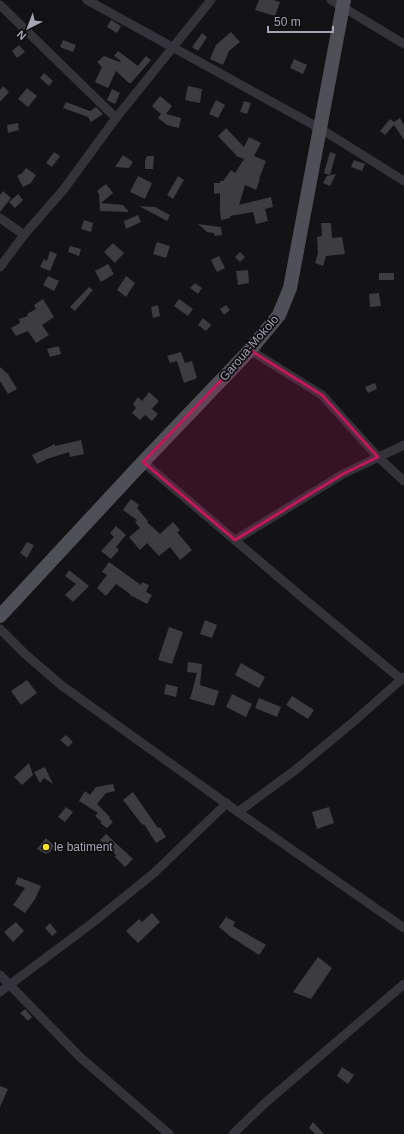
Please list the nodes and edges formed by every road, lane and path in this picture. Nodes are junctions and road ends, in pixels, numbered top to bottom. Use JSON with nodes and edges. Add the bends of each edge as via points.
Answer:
{"nodes":[{"id":1,"x":87,"y":0,"type":"edge"},
{"id":2,"x":211,"y":0,"type":"edge"},
{"id":3,"x":331,"y":0,"type":"edge"},
{"id":4,"x":343,"y":4,"type":"edge"},
{"id":5,"x":0,"y":6,"type":"edge"},
{"id":6,"x":404,"y":44,"type":"edge"},
{"id":7,"x":174,"y":48,"type":"junction"},
{"id":8,"x":116,"y":118,"type":"junction"},
{"id":9,"x":321,"y":129,"type":"junction"},
{"id":10,"x":404,"y":181,"type":"edge"},
{"id":11,"x":0,"y":218,"type":"edge"},
{"id":12,"x":24,"y":235,"type":"junction"},
{"id":13,"x":0,"y":267,"type":"edge"},
{"id":14,"x":250,"y":350,"type":"junction"},
{"id":15,"x":404,"y":445,"type":"edge"},
{"id":16,"x":378,"y":457,"type":"junction"},
{"id":17,"x":143,"y":462,"type":"junction"},
{"id":18,"x":404,"y":481,"type":"edge"},
{"id":19,"x":235,"y":540,"type":"junction"},
{"id":20,"x":0,"y":616,"type":"edge"},
{"id":21,"x":0,"y":629,"type":"edge"},
{"id":22,"x":402,"y":678,"type":"edge"},
{"id":23,"x":227,"y":803,"type":"junction"},
{"id":24,"x":238,"y":812,"type":"junction"},
{"id":25,"x":404,"y":928,"type":"edge"},
{"id":26,"x":0,"y":975,"type":"edge"},
{"id":27,"x":404,"y":984,"type":"edge"},
{"id":28,"x":10,"y":985,"type":"junction"},
{"id":29,"x":0,"y":992,"type":"edge"},
{"id":30,"x":169,"y":1134,"type":"edge"},
{"id":31,"x":234,"y":1134,"type":"edge"}],
"edges":[{"from":1,"to":7,"type":"street"},
{"from":2,"to":7,"type":"street"},
{"from":3,"to":4,"type":"street"},
{"from":4,"to":6,"type":"street"},
{"from":4,"to":9,"type":"main road","name":"Garoua-Mokolo"},
{"from":5,"to":8,"type":"street"},
{"from":7,"to":8,"type":"street"},
{"from":7,"to":9,"type":"street"},
{"from":8,"to":12,"type":"street","via":[[64,190]]},
{"from":9,"to":10,"type":"street"},
{"from":9,"to":14,"type":"main road","name":"Garoua-Mokolo","via":[[290,288],[279,315]]},
{"from":11,"to":12,"type":"street"},
{"from":12,"to":13,"type":"street"},
{"from":14,"to":16,"type":"street","via":[[322,395]]},
{"from":14,"to":17,"type":"main road","name":"Garoua-Mokolo"},
{"from":15,"to":16,"type":"street"},
{"from":16,"to":18,"type":"street"},
{"from":16,"to":19,"type":"street","via":[[343,474]]},
{"from":17,"to":19,"type":"street"},
{"from":17,"to":20,"type":"main road","name":"Garoua-Mokolo"},
{"from":19,"to":22,"type":"street"},
{"from":21,"to":23,"type":"street","via":[[61,686]]},
{"from":22,"to":24,"type":"street","via":[[352,724]]},
{"from":23,"to":24,"type":"street"},
{"from":23,"to":28,"type":"street","via":[[154,872],[91,924]]},
{"from":24,"to":25,"type":"street"},
{"from":26,"to":28,"type":"street"},
{"from":27,"to":31,"type":"street","via":[[264,1104]]},
{"from":28,"to":29,"type":"street"},
{"from":28,"to":30,"type":"street","via":[[80,1057]]}]}
